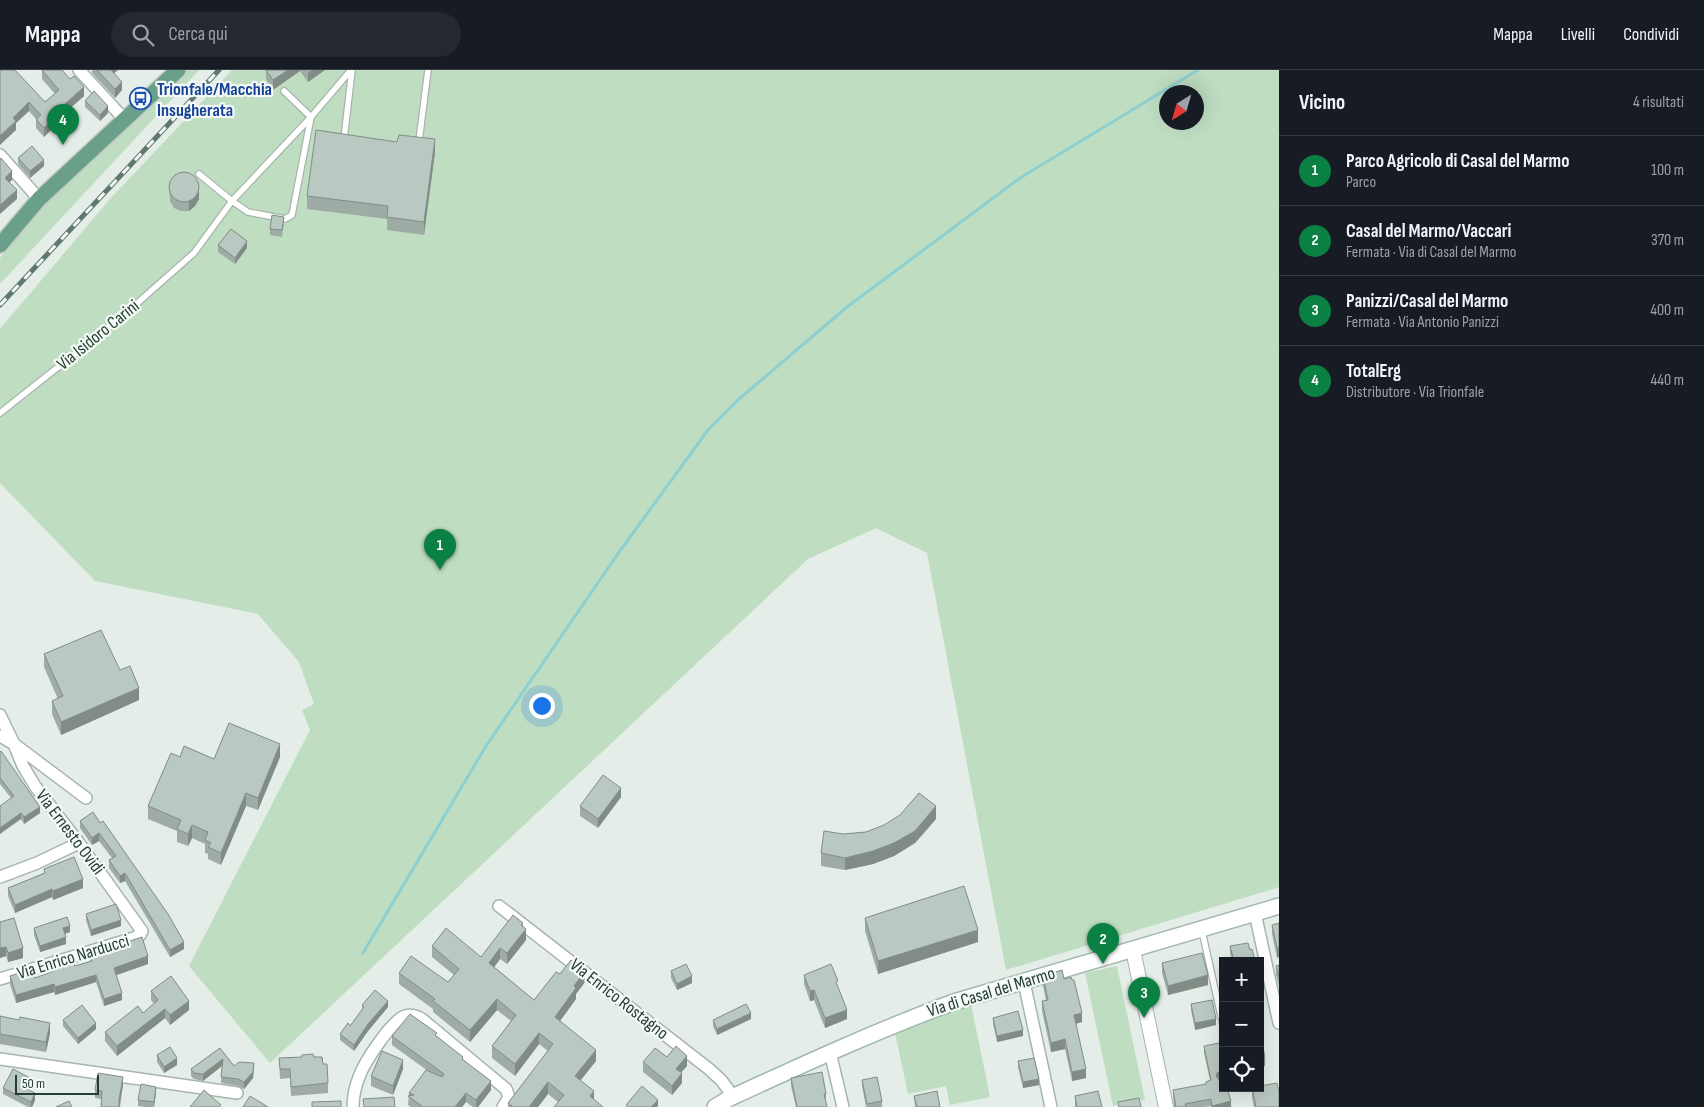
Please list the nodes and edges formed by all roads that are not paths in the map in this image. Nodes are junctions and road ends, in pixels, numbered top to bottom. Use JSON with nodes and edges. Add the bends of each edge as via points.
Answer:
{"nodes":[{"id":1,"x":79,"y":70,"type":"edge"},
{"id":2,"x":178,"y":70,"type":"edge"},
{"id":3,"x":352,"y":70,"type":"edge"},
{"id":4,"x":428,"y":70,"type":"edge"},
{"id":5,"x":284,"y":91,"type":"dead end"},
{"id":6,"x":311,"y":117,"type":"junction"},
{"id":7,"x":125,"y":120,"type":"junction"},
{"id":8,"x":344,"y":139,"type":"edge"},
{"id":9,"x":419,"y":141,"type":"edge"},
{"id":10,"x":0,"y":156,"type":"edge"},
{"id":11,"x":199,"y":174,"type":"dead end"},
{"id":12,"x":39,"y":199,"type":"junction"},
{"id":13,"x":232,"y":201,"type":"junction"},
{"id":14,"x":0,"y":245,"type":"edge"},
{"id":15,"x":0,"y":413,"type":"edge"},
{"id":16,"x":0,"y":715,"type":"edge"},
{"id":17,"x":0,"y":736,"type":"edge"},
{"id":18,"x":14,"y":744,"type":"junction"},
{"id":19,"x":86,"y":798,"type":"dead end"},
{"id":20,"x":79,"y":843,"type":"junction"},
{"id":21,"x":0,"y":877,"type":"edge"},
{"id":22,"x":500,"y":906,"type":"dead end"},
{"id":23,"x":1279,"y":906,"type":"edge"},
{"id":24,"x":1255,"y":913,"type":"junction"},
{"id":25,"x":1201,"y":929,"type":"junction"},
{"id":26,"x":142,"y":930,"type":"joint"},
{"id":27,"x":1133,"y":950,"type":"junction"},
{"id":28,"x":0,"y":979,"type":"edge"},
{"id":29,"x":1024,"y":982,"type":"junction"},
{"id":30,"x":1219,"y":1008,"type":"edge"},
{"id":31,"x":1279,"y":1024,"type":"edge"},
{"id":32,"x":830,"y":1052,"type":"junction"},
{"id":33,"x":0,"y":1059,"type":"edge"},
{"id":34,"x":237,"y":1093,"type":"dead end"},
{"id":35,"x":735,"y":1099,"type":"junction"},
{"id":36,"x":353,"y":1107,"type":"edge"},
{"id":37,"x":503,"y":1107,"type":"edge"},
{"id":38,"x":715,"y":1107,"type":"edge"},
{"id":39,"x":843,"y":1107,"type":"edge"},
{"id":40,"x":1051,"y":1107,"type":"edge"},
{"id":41,"x":1166,"y":1107,"type":"edge"}],
"edges":[{"from":1,"to":7,"type":"street"},
{"from":2,"to":7,"type":"main road"},
{"from":3,"to":6,"type":"lane","name":"Via Isidoro Carini"},
{"from":3,"to":8,"type":"lane"},
{"from":4,"to":9,"type":"lane"},
{"from":5,"to":6,"type":"lane"},
{"from":6,"to":13,"type":"lane","name":"Via Isidoro Carini"},
{"from":6,"to":13,"type":"lane","via":[[292,215],[285,219],[248,212]]},
{"from":7,"to":12,"type":"main road"},
{"from":10,"to":12,"type":"street"},
{"from":11,"to":13,"type":"lane"},
{"from":12,"to":14,"type":"main road"},
{"from":13,"to":15,"type":"lane","name":"Via Isidoro Carini","via":[[194,253],[125,314]]},
{"from":16,"to":18,"type":"street","name":"Via Ernesto Ovidi"},
{"from":17,"to":18,"type":"street"},
{"from":18,"to":19,"type":"street"},
{"from":18,"to":20,"type":"street","name":"Via Ernesto Ovidi","via":[[32,781]]},
{"from":20,"to":21,"type":"street"},
{"from":20,"to":26,"type":"street","name":"Via Ernesto Ovidi"},
{"from":22,"to":35,"type":"street","name":"Via Enrico Rostagno","via":[[713,1072]]},
{"from":23,"to":24,"type":"main road","name":"Via di Casal del Marmo"},
{"from":24,"to":25,"type":"main road","name":"Via di Casal del Marmo"},
{"from":24,"to":31,"type":"street"},
{"from":25,"to":27,"type":"main road","name":"Via di Casal del Marmo"},
{"from":25,"to":30,"type":"lane"},
{"from":26,"to":28,"type":"street","name":"Via Enrico Narducci","via":[[134,938]]},
{"from":27,"to":29,"type":"main road","name":"Via di Casal del Marmo"},
{"from":27,"to":41,"type":"street"},
{"from":29,"to":32,"type":"main road","name":"Via di Casal del Marmo","via":[[946,1005]]},
{"from":29,"to":40,"type":"street"},
{"from":32,"to":35,"type":"main road","name":"Via di Casal del Marmo"},
{"from":32,"to":39,"type":"street"},
{"from":33,"to":34,"type":"street"},
{"from":35,"to":38,"type":"main road","name":"Via di Casal del Marmo"},
{"from":36,"to":37,"type":"street","via":[[356,1084],[365,1064],[394,1025],[408,1015],[423,1020],[506,1089],[509,1097]]}]}
